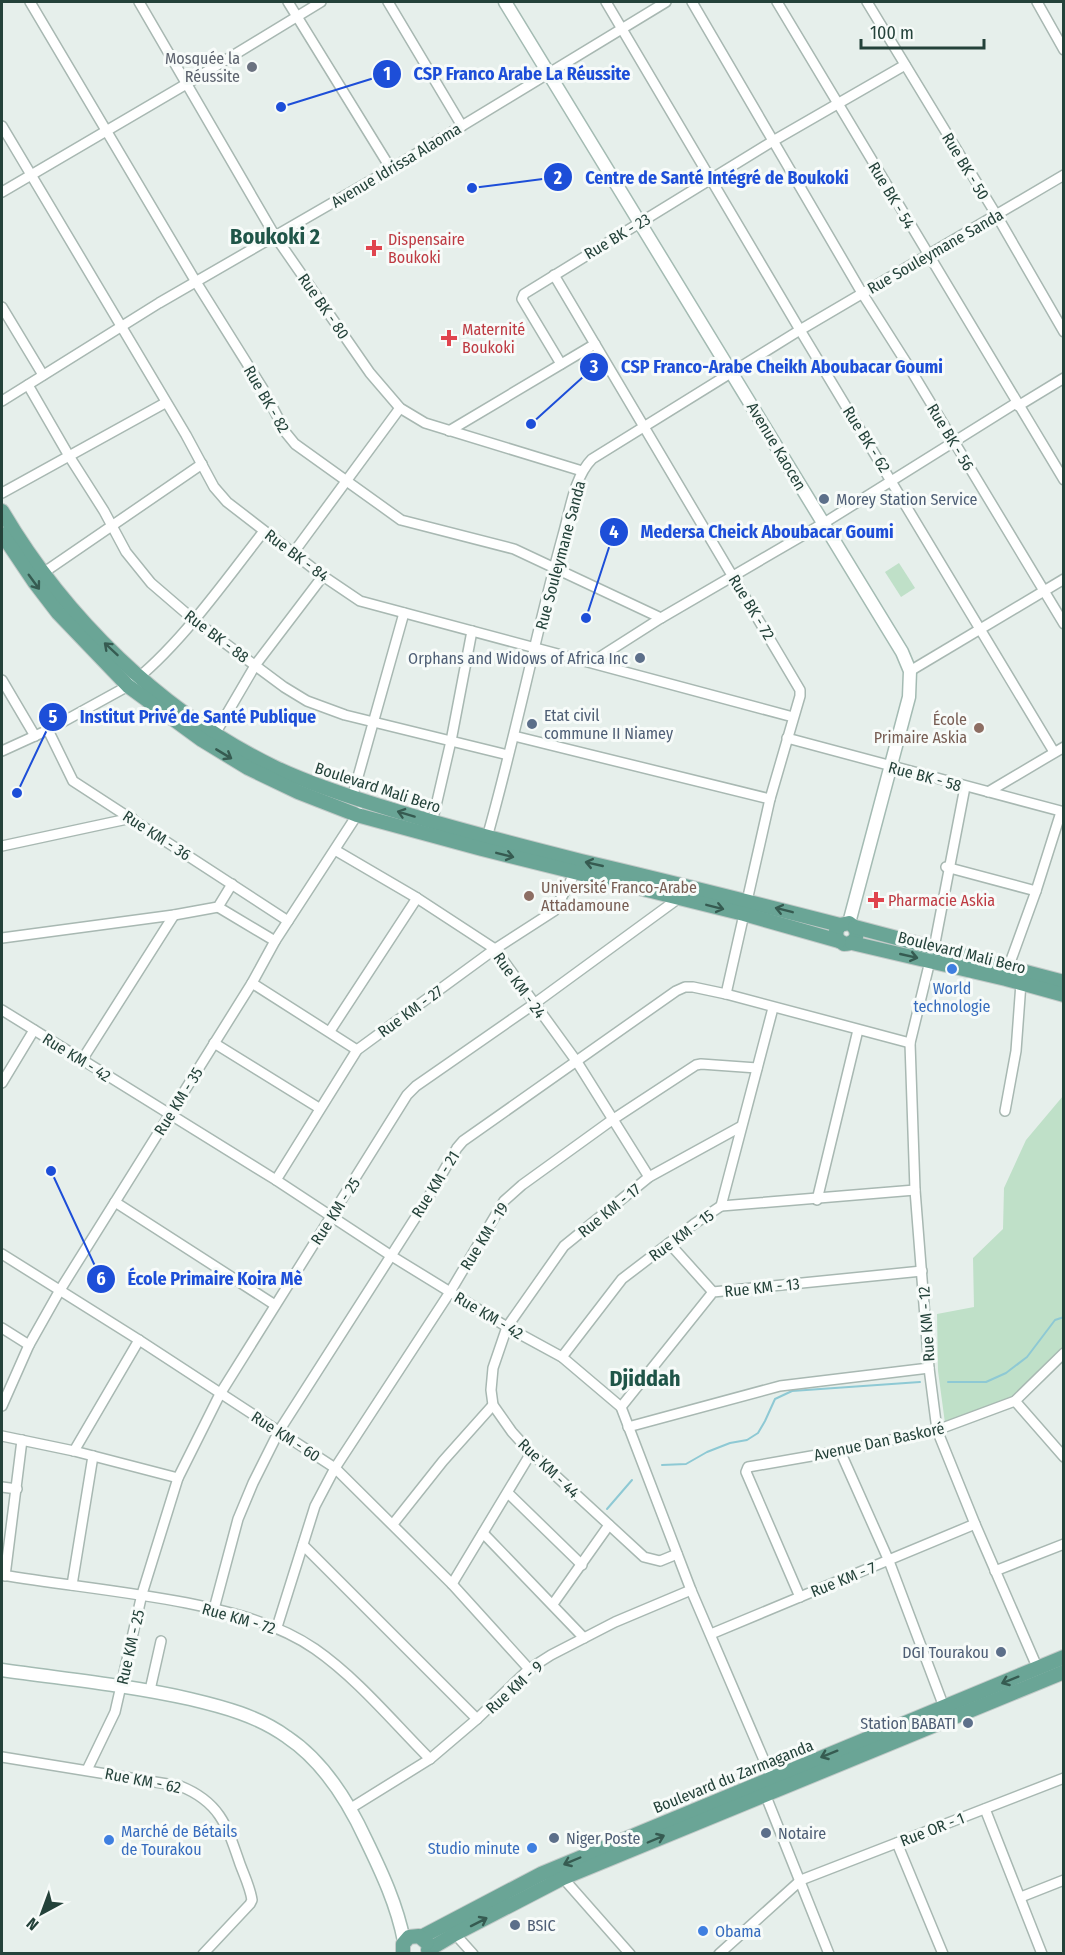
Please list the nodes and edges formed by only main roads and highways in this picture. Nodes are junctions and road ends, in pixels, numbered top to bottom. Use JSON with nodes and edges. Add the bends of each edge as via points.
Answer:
{"nodes":[{"id":1,"x":2,"y":511,"type":"edge"},
{"id":2,"x":2,"y":534,"type":"edge"},
{"id":3,"x":485,"y":844,"type":"junction"},
{"id":4,"x":616,"y":875,"type":"junction"},
{"id":5,"x":638,"y":881,"type":"junction"},
{"id":6,"x":745,"y":908,"type":"junction"},
{"id":7,"x":848,"y":925,"type":"junction"},
{"id":8,"x":845,"y":942,"type":"junction"},
{"id":9,"x":932,"y":954,"type":"junction"},
{"id":10,"x":1007,"y":973,"type":"junction"},
{"id":11,"x":1063,"y":983,"type":"edge"},
{"id":12,"x":1064,"y":1657,"type":"edge"},
{"id":13,"x":1064,"y":1672,"type":"edge"},
{"id":14,"x":771,"y":1787,"type":"junction"},
{"id":15,"x":420,"y":1936,"type":"junction"},
{"id":16,"x":400,"y":1949,"type":"edge"},
{"id":17,"x":428,"y":1952,"type":"edge"}],
"edges":[{"from":3,"to":1,"type":"main road","name":"Boulevard Mali Bero","one_way":true,"via":[[274,767],[216,734],[140,677],[81,620],[16,536]]},
{"from":2,"to":3,"type":"main road","name":"Boulevard Mali Bero","one_way":true,"via":[[58,613],[128,686],[202,740],[298,792],[357,814]]},
{"from":4,"to":3,"type":"main road","name":"Boulevard Mali Bero","one_way":true},
{"from":3,"to":4,"type":"main road","name":"Boulevard Mali Bero","one_way":true,"via":[[575,873]]},
{"from":4,"to":5,"type":"main road","name":"Boulevard Mali Bero"},
{"from":5,"to":6,"type":"main road","name":"Boulevard Mali Bero"},
{"from":5,"to":6,"type":"main road","name":"Boulevard Mali Bero","one_way":true,"via":[[679,898]]},
{"from":7,"to":6,"type":"main road","name":"Boulevard Mali Bero","one_way":true},
{"from":6,"to":8,"type":"main road","name":"Boulevard Mali Bero"},
{"from":7,"to":8,"type":"main road","via":[[856,937]]},
{"from":7,"to":8,"type":"main road","via":[[836,933]]},
{"from":7,"to":9,"type":"main road","name":"Boulevard Mali Bero"},
{"from":8,"to":9,"type":"main road","name":"Boulevard Mali Bero","one_way":true},
{"from":9,"to":10,"type":"main road","name":"Boulevard Mali Bero"},
{"from":10,"to":11,"type":"main road","name":"Boulevard Mali Bero"},
{"from":10,"to":11,"type":"main road","name":"Boulevard Mali Bero","via":[[1021,984]]},
{"from":12,"to":14,"type":"main road","name":"Boulevard du Zarmaganda","one_way":true},
{"from":13,"to":14,"type":"main road","name":"Boulevard du Zarmaganda"},
{"from":14,"to":15,"type":"main road","name":"Boulevard du Zarmaganda","one_way":true,"via":[[541,1874]]},
{"from":17,"to":14,"type":"main road","name":"Boulevard du Zarmaganda","one_way":true,"via":[[563,1878]]},
{"from":15,"to":16,"type":"main road","name":"Boulevard du Zarmaganda","via":[[409,1937]]},
{"from":15,"to":17,"type":"main road","via":[[427,1942]]}]}
